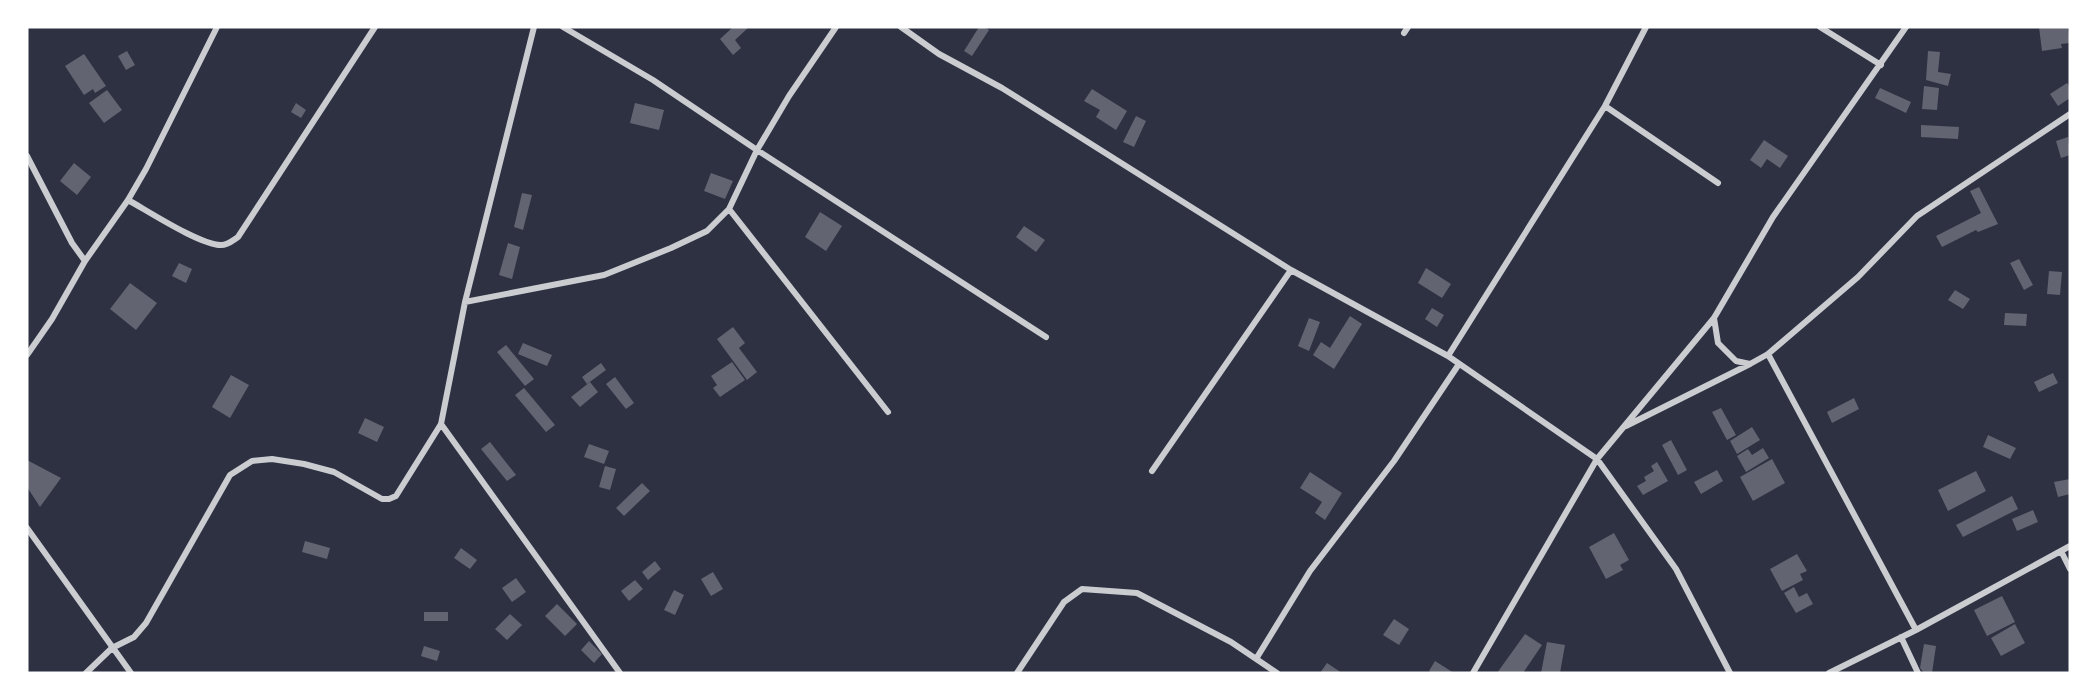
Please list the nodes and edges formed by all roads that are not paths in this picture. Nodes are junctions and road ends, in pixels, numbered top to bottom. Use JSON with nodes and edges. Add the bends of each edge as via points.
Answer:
{"nodes":[{"id":1,"x":217,"y":27,"type":"edge"},
{"id":2,"x":375,"y":27,"type":"edge"},
{"id":3,"x":534,"y":27,"type":"edge"},
{"id":4,"x":563,"y":27,"type":"edge"},
{"id":5,"x":836,"y":27,"type":"edge"},
{"id":6,"x":901,"y":27,"type":"edge"},
{"id":7,"x":1646,"y":27,"type":"edge"},
{"id":8,"x":1820,"y":27,"type":"edge"},
{"id":9,"x":1906,"y":27,"type":"edge"},
{"id":10,"x":1881,"y":65,"type":"junction"},
{"id":11,"x":1605,"y":106,"type":"junction"},
{"id":12,"x":2070,"y":114,"type":"edge"},
{"id":13,"x":756,"y":150,"type":"junction"},
{"id":14,"x":27,"y":156,"type":"edge"},
{"id":15,"x":1718,"y":183,"type":"dead end"},
{"id":16,"x":128,"y":200,"type":"junction"},
{"id":17,"x":729,"y":209,"type":"junction"},
{"id":18,"x":86,"y":261,"type":"junction"},
{"id":19,"x":1291,"y":270,"type":"junction"},
{"id":20,"x":465,"y":302,"type":"junction"},
{"id":21,"x":1714,"y":318,"type":"junction"},
{"id":22,"x":1046,"y":337,"type":"dead end"},
{"id":23,"x":1768,"y":354,"type":"junction"},
{"id":24,"x":27,"y":356,"type":"edge"},
{"id":25,"x":1448,"y":356,"type":"junction"},
{"id":26,"x":1459,"y":363,"type":"junction"},
{"id":27,"x":1750,"y":364,"type":"junction"},
{"id":28,"x":888,"y":412,"type":"dead end"},
{"id":29,"x":441,"y":424,"type":"junction"},
{"id":30,"x":1623,"y":428,"type":"junction"},
{"id":31,"x":1597,"y":459,"type":"junction"},
{"id":32,"x":1152,"y":471,"type":"dead end"},
{"id":33,"x":27,"y":528,"type":"edge"},
{"id":34,"x":2070,"y":546,"type":"edge"},
{"id":35,"x":2061,"y":551,"type":"junction"},
{"id":36,"x":2070,"y":569,"type":"edge"},
{"id":37,"x":1916,"y":630,"type":"junction"},
{"id":38,"x":1901,"y":637,"type":"junction"},
{"id":39,"x":112,"y":648,"type":"junction"},
{"id":40,"x":1256,"y":659,"type":"junction"},
{"id":41,"x":86,"y":673,"type":"edge"},
{"id":42,"x":131,"y":673,"type":"edge"},
{"id":43,"x":620,"y":673,"type":"edge"},
{"id":44,"x":1017,"y":673,"type":"edge"},
{"id":45,"x":1277,"y":673,"type":"edge"},
{"id":46,"x":1473,"y":673,"type":"edge"},
{"id":47,"x":1730,"y":673,"type":"edge"},
{"id":48,"x":1828,"y":673,"type":"edge"},
{"id":49,"x":1918,"y":673,"type":"edge"}],
"edges":[{"from":1,"to":16,"type":"street"},
{"from":2,"to":16,"type":"street","via":[[238,237],[218,245],[187,233]]},
{"from":3,"to":20,"type":"street"},
{"from":4,"to":13,"type":"street","via":[[653,80]]},
{"from":5,"to":13,"type":"street"},
{"from":6,"to":19,"type":"street"},
{"from":7,"to":11,"type":"street"},
{"from":8,"to":10,"type":"street"},
{"from":9,"to":10,"type":"street"},
{"from":10,"to":21,"type":"street","via":[[1773,217]]},
{"from":11,"to":15,"type":"street"},
{"from":11,"to":25,"type":"street"},
{"from":12,"to":23,"type":"street","via":[[1917,216],[1858,277]]},
{"from":13,"to":17,"type":"street"},
{"from":13,"to":22,"type":"street"},
{"from":14,"to":18,"type":"street","via":[[72,243]]},
{"from":16,"to":18,"type":"street"},
{"from":17,"to":20,"type":"street","via":[[707,231],[604,275]]},
{"from":17,"to":28,"type":"street"},
{"from":18,"to":24,"type":"street"},
{"from":19,"to":25,"type":"street"},
{"from":19,"to":32,"type":"street"},
{"from":20,"to":29,"type":"street"},
{"from":21,"to":27,"type":"street","via":[[1718,343],[1736,361]]},
{"from":21,"to":30,"type":"street"},
{"from":23,"to":27,"type":"street"},
{"from":23,"to":37,"type":"street"},
{"from":25,"to":26,"type":"street"},
{"from":26,"to":31,"type":"street"},
{"from":26,"to":40,"type":"street","via":[[1394,461],[1310,571]]},
{"from":27,"to":30,"type":"street"},
{"from":29,"to":39,"type":"street","via":[[396,496],[389,499],[382,499],[334,472],[272,459],[252,461],[230,475],[146,622],[134,637]]},
{"from":29,"to":43,"type":"street"},
{"from":30,"to":31,"type":"street"},
{"from":31,"to":46,"type":"street"},
{"from":31,"to":47,"type":"street","via":[[1676,569]]},
{"from":33,"to":39,"type":"street"},
{"from":34,"to":35,"type":"street"},
{"from":35,"to":36,"type":"street"},
{"from":35,"to":37,"type":"street"},
{"from":37,"to":38,"type":"street"},
{"from":38,"to":48,"type":"street"},
{"from":38,"to":49,"type":"street"},
{"from":39,"to":41,"type":"street"},
{"from":39,"to":42,"type":"street"},
{"from":40,"to":44,"type":"street","via":[[1137,593],[1082,589],[1064,602]]},
{"from":40,"to":45,"type":"street"}]}
